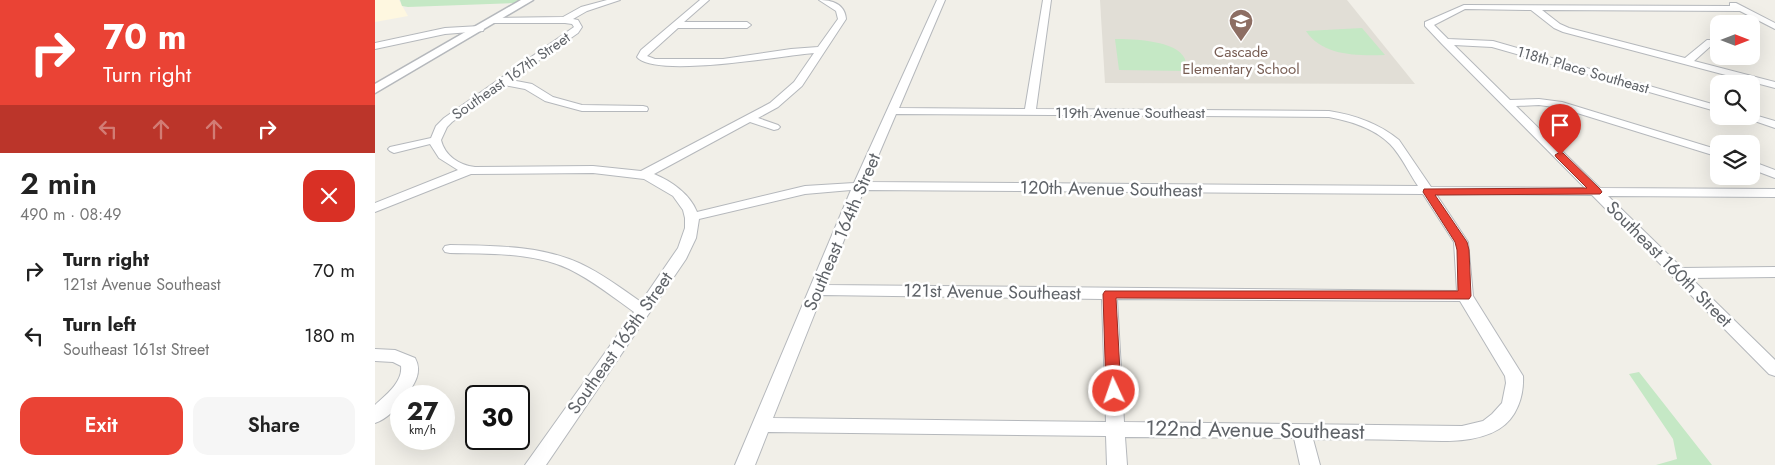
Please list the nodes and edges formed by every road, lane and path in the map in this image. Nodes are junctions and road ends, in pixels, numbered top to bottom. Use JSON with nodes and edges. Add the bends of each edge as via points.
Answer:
{"nodes":[{"id":1,"x":528,"y":0,"type":"edge"},
{"id":2,"x":617,"y":0,"type":"edge"},
{"id":3,"x":705,"y":0,"type":"edge"},
{"id":4,"x":941,"y":0,"type":"edge"},
{"id":5,"x":1047,"y":0,"type":"edge"},
{"id":6,"x":1724,"y":0,"type":"edge"},
{"id":7,"x":832,"y":1,"type":"edge"},
{"id":8,"x":1460,"y":3,"type":"edge"},
{"id":9,"x":1534,"y":8,"type":"junction"},
{"id":10,"x":1740,"y":8,"type":"junction"},
{"id":11,"x":495,"y":20,"type":"junction"},
{"id":12,"x":565,"y":20,"type":"junction"},
{"id":13,"x":676,"y":25,"type":"junction"},
{"id":14,"x":747,"y":25,"type":"dead end"},
{"id":15,"x":1775,"y":26,"type":"edge"},
{"id":16,"x":480,"y":28,"type":"junction"},
{"id":17,"x":443,"y":32,"type":"junction"},
{"id":18,"x":464,"y":37,"type":"junction"},
{"id":19,"x":1445,"y":42,"type":"junction"},
{"id":20,"x":1710,"y":42,"type":"dead end"},
{"id":21,"x":375,"y":46,"type":"edge"},
{"id":22,"x":821,"y":50,"type":"junction"},
{"id":23,"x":1687,"y":62,"type":"junction"},
{"id":24,"x":502,"y":82,"type":"junction"},
{"id":25,"x":1775,"y":85,"type":"edge"},
{"id":26,"x":375,"y":89,"type":"edge"},
{"id":27,"x":1507,"y":102,"type":"junction"},
{"id":28,"x":1710,"y":106,"type":"edge"},
{"id":29,"x":643,"y":110,"type":"dead end"},
{"id":30,"x":893,"y":111,"type":"junction"},
{"id":31,"x":1030,"y":113,"type":"junction"},
{"id":32,"x":750,"y":119,"type":"junction"},
{"id":33,"x":1760,"y":120,"type":"edge"},
{"id":34,"x":1775,"y":125,"type":"edge"},
{"id":35,"x":774,"y":127,"type":"dead end"},
{"id":36,"x":435,"y":140,"type":"junction"},
{"id":37,"x":394,"y":149,"type":"dead end"},
{"id":38,"x":1710,"y":151,"type":"edge"},
{"id":39,"x":1760,"y":168,"type":"edge"},
{"id":40,"x":469,"y":170,"type":"junction"},
{"id":41,"x":1775,"y":174,"type":"edge"},
{"id":42,"x":643,"y":175,"type":"junction"},
{"id":43,"x":859,"y":186,"type":"junction"},
{"id":44,"x":1428,"y":192,"type":"junction"},
{"id":45,"x":1597,"y":192,"type":"junction"},
{"id":46,"x":1775,"y":193,"type":"edge"},
{"id":47,"x":375,"y":208,"type":"edge"},
{"id":48,"x":692,"y":217,"type":"junction"},
{"id":49,"x":450,"y":249,"type":"dead end"},
{"id":50,"x":1775,"y":272,"type":"edge"},
{"id":51,"x":1678,"y":273,"type":"junction"},
{"id":52,"x":818,"y":290,"type":"junction"},
{"id":53,"x":1109,"y":294,"type":"junction"},
{"id":54,"x":1465,"y":296,"type":"junction"},
{"id":55,"x":642,"y":310,"type":"junction"},
{"id":56,"x":375,"y":356,"type":"edge"},
{"id":57,"x":1775,"y":370,"type":"edge"},
{"id":58,"x":375,"y":416,"type":"edge"},
{"id":59,"x":762,"y":425,"type":"junction"},
{"id":60,"x":1115,"y":429,"type":"junction"},
{"id":61,"x":1301,"y":430,"type":"junction"},
{"id":62,"x":535,"y":465,"type":"edge"},
{"id":63,"x":745,"y":465,"type":"edge"},
{"id":64,"x":1117,"y":465,"type":"edge"},
{"id":65,"x":1310,"y":465,"type":"edge"}],
"edges":[{"from":1,"to":11,"type":"street"},
{"from":2,"to":12,"type":"street","via":[[584,10]]},
{"from":3,"to":13,"type":"street"},
{"from":4,"to":30,"type":"street","name":"Southeast 164th Street"},
{"from":5,"to":31,"type":"street"},
{"from":6,"to":10,"type":"street"},
{"from":7,"to":22,"type":"street","via":[[842,19]]},
{"from":8,"to":9,"type":"street"},
{"from":8,"to":19,"type":"street","name":"Southeast 160th Street","via":[[1427,24]]},
{"from":9,"to":10,"type":"street"},
{"from":9,"to":23,"type":"street","via":[[1567,30]]},
{"from":10,"to":15,"type":"street"},
{"from":11,"to":12,"type":"street"},
{"from":11,"to":16,"type":"street"},
{"from":12,"to":24,"type":"street","name":"Southeast 167th Street","via":[[575,22],[577,29]]},
{"from":13,"to":14,"type":"street"},
{"from":13,"to":22,"type":"street","via":[[644,52],[643,59],[655,62],[723,62]]},
{"from":16,"to":17,"type":"street"},
{"from":16,"to":18,"type":"street"},
{"from":17,"to":18,"type":"street"},
{"from":17,"to":21,"type":"street"},
{"from":18,"to":26,"type":"street"},
{"from":19,"to":27,"type":"street","name":"Southeast 160th Street"},
{"from":19,"to":28,"type":"street","name":"118th Place Southeast","via":[[1493,44]]},
{"from":20,"to":23,"type":"street"},
{"from":22,"to":32,"type":"street","via":[[793,90]]},
{"from":23,"to":25,"type":"street"},
{"from":24,"to":29,"type":"street","via":[[528,86],[549,99],[582,108]]},
{"from":24,"to":36,"type":"street","name":"Southeast 167th Street","via":[[442,126]]},
{"from":27,"to":38,"type":"street","via":[[1562,105]]},
{"from":27,"to":45,"type":"street","name":"Southeast 160th Street"},
{"from":30,"to":31,"type":"street","name":"119th Avenue Southeast"},
{"from":30,"to":43,"type":"street","name":"Southeast 164th Street"},
{"from":31,"to":44,"type":"street","name":"119th Avenue Southeast","via":[[1342,116],[1366,123],[1395,142]]},
{"from":32,"to":35,"type":"street"},
{"from":32,"to":42,"type":"street"},
{"from":33,"to":34,"type":"street"},
{"from":36,"to":37,"type":"street"},
{"from":36,"to":40,"type":"street","via":[[444,158]]},
{"from":39,"to":41,"type":"street"},
{"from":40,"to":42,"type":"street","via":[[596,171]]},
{"from":40,"to":47,"type":"street"},
{"from":42,"to":48,"type":"street","via":[[683,197]]},
{"from":43,"to":44,"type":"street","name":"120th Avenue Southeast"},
{"from":43,"to":48,"type":"street","name":"120th Avenue Southeast","via":[[805,190]]},
{"from":43,"to":52,"type":"street","name":"Southeast 164th Street"},
{"from":44,"to":45,"type":"street","name":"120th Avenue Southeast"},
{"from":44,"to":54,"type":"street","name":"119th Avenue Southeast","via":[[1461,242]]},
{"from":45,"to":46,"type":"street","name":"120th Avenue Southeast"},
{"from":45,"to":51,"type":"street","name":"Southeast 160th Street"},
{"from":48,"to":55,"type":"street","name":"Southeast 165th Street","via":[[687,246]]},
{"from":49,"to":55,"type":"street","via":[[512,251],[554,259],[588,273]]},
{"from":50,"to":51,"type":"street"},
{"from":51,"to":57,"type":"street","name":"Southeast 160th Street"},
{"from":52,"to":53,"type":"street","name":"121st Avenue Southeast"},
{"from":52,"to":59,"type":"street","name":"Southeast 164th Street"},
{"from":53,"to":54,"type":"street","name":"121st Avenue Southeast"},
{"from":53,"to":60,"type":"street"},
{"from":54,"to":61,"type":"street","name":"122nd Avenue Southeast","via":[[1514,376],[1515,388],[1509,409],[1492,425],[1462,433]]},
{"from":55,"to":62,"type":"street","name":"Southeast 165th Street"},
{"from":56,"to":58,"type":"street","via":[[403,358],[409,362],[410,375]]},
{"from":59,"to":60,"type":"street","name":"122nd Avenue Southeast"},
{"from":59,"to":63,"type":"street","name":"Southeast 164th Street"},
{"from":60,"to":61,"type":"street","name":"122nd Avenue Southeast"},
{"from":60,"to":64,"type":"street"},
{"from":61,"to":65,"type":"street"}]}
